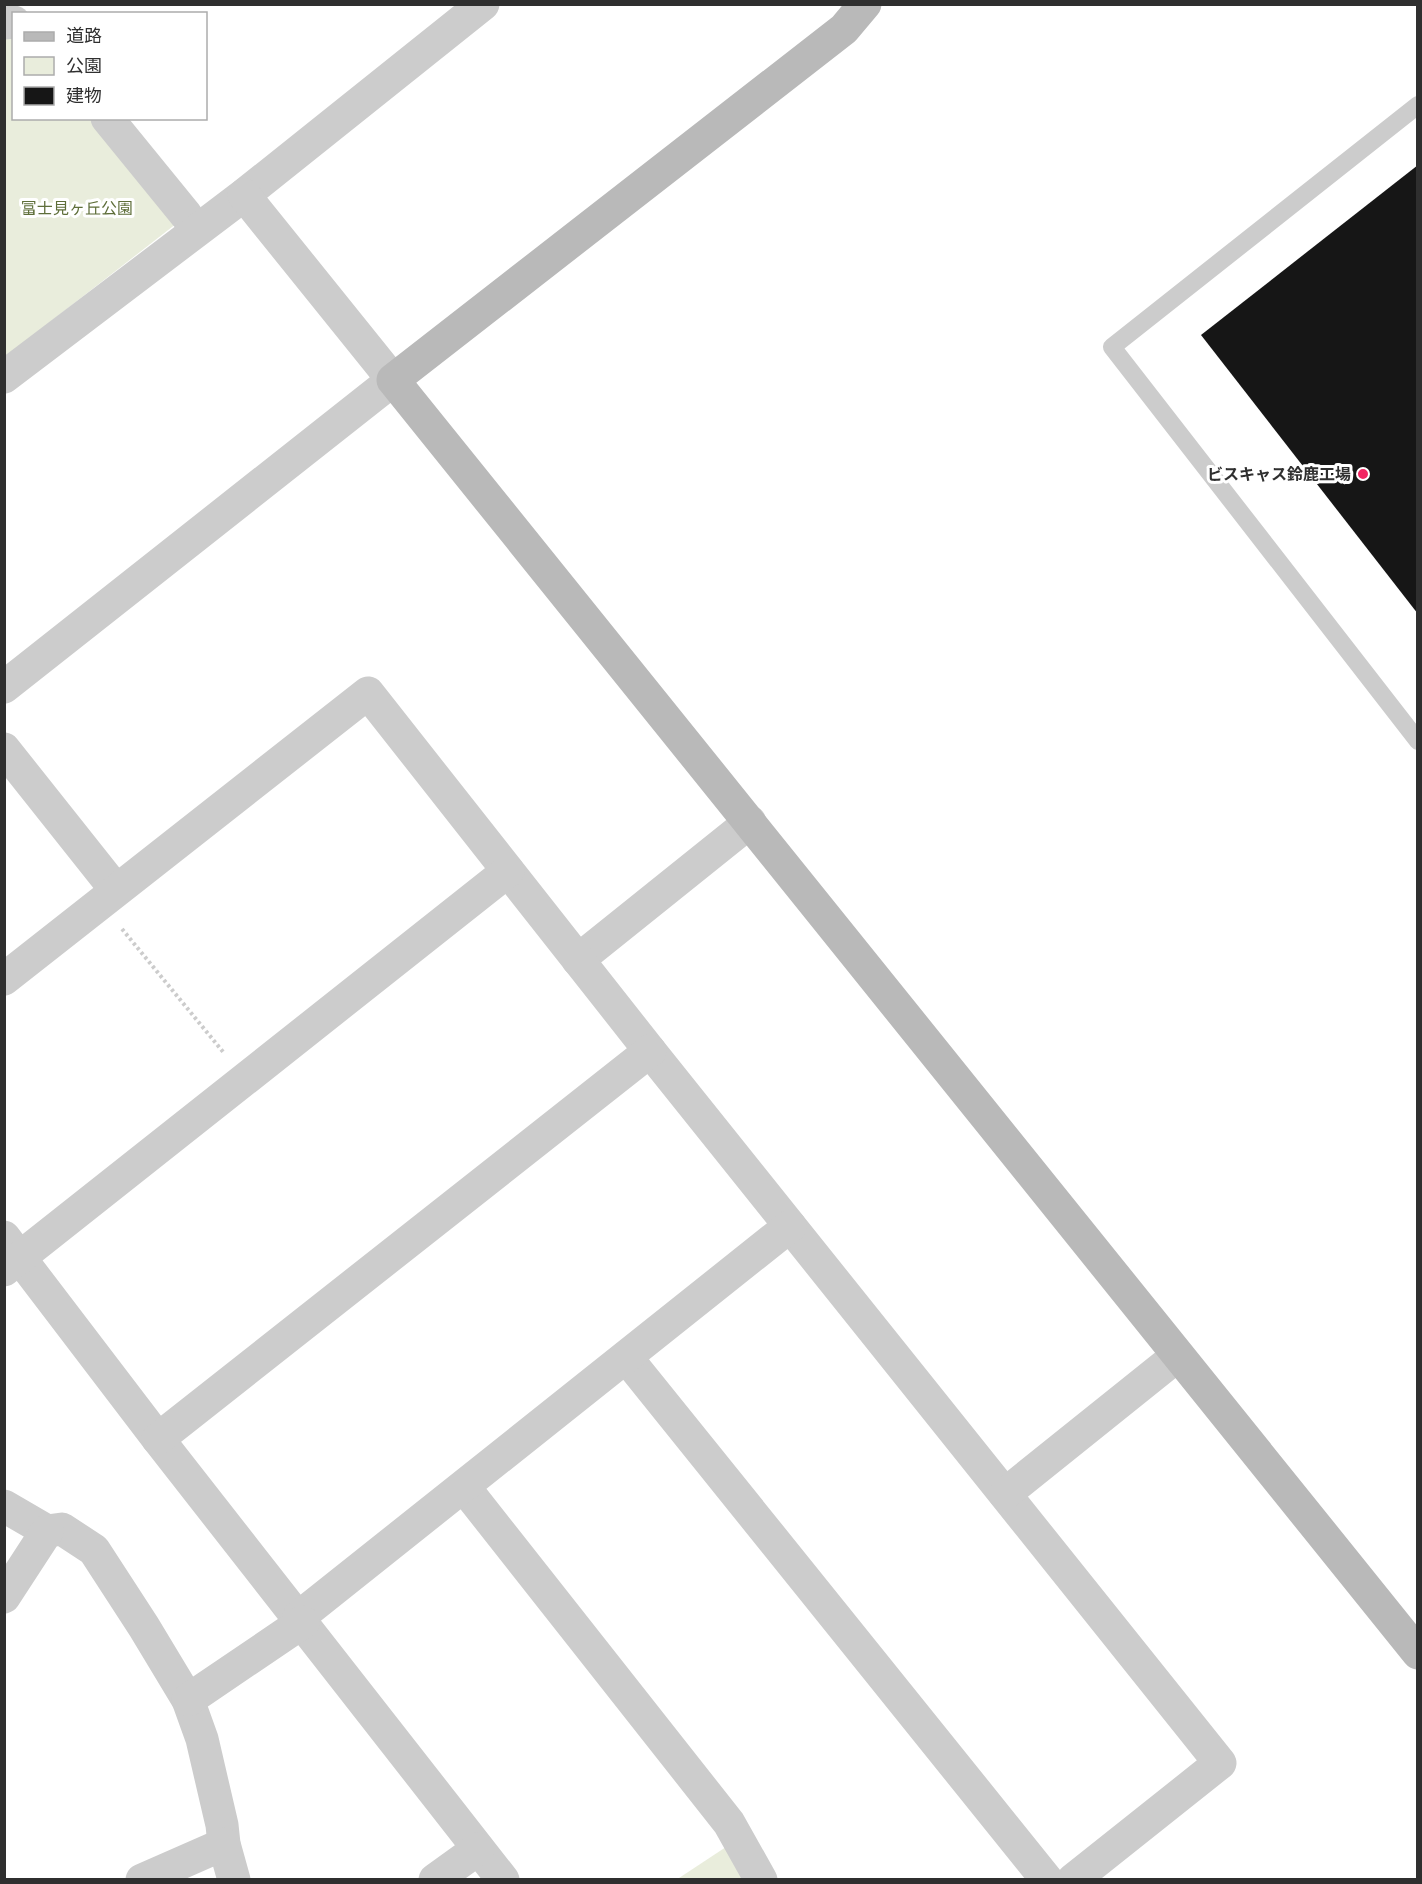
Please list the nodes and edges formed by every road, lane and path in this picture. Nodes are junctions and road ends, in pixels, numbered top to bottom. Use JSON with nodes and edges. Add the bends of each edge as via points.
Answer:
{"nodes":[{"id":1,"x":483,"y":4,"type":"edge"},
{"id":2,"x":865,"y":4,"type":"edge"},
{"id":3,"x":1418,"y":105,"type":"edge"},
{"id":4,"x":109,"y":120,"type":"edge"},
{"id":5,"x":244,"y":195,"type":"junction"},
{"id":6,"x":186,"y":215,"type":"dead end"},
{"id":7,"x":4,"y":377,"type":"edge"},
{"id":8,"x":393,"y":380,"type":"junction"},
{"id":9,"x":4,"y":687,"type":"edge"},
{"id":10,"x":1418,"y":741,"type":"edge"},
{"id":11,"x":4,"y":749,"type":"edge"},
{"id":12,"x":750,"y":822,"type":"junction"},
{"id":13,"x":508,"y":871,"type":"junction"},
{"id":14,"x":108,"y":896,"type":"junction"},
{"id":15,"x":578,"y":960,"type":"junction"},
{"id":16,"x":4,"y":979,"type":"edge"},
{"id":17,"x":650,"y":1051,"type":"junction"},
{"id":18,"x":245,"y":1080,"type":"junction"},
{"id":19,"x":790,"y":1226,"type":"junction"},
{"id":20,"x":10,"y":1254,"type":"edge"},
{"id":21,"x":1177,"y":1356,"type":"junction"},
{"id":22,"x":626,"y":1357,"type":"junction"},
{"id":23,"x":158,"y":1438,"type":"junction"},
{"id":24,"x":464,"y":1487,"type":"junction"},
{"id":25,"x":1005,"y":1494,"type":"junction"},
{"id":26,"x":4,"y":1506,"type":"edge"},
{"id":27,"x":47,"y":1531,"type":"junction"},
{"id":28,"x":4,"y":1598,"type":"edge"},
{"id":29,"x":301,"y":1619,"type":"junction"},
{"id":30,"x":1418,"y":1653,"type":"edge"},
{"id":31,"x":188,"y":1700,"type":"junction"},
{"id":32,"x":224,"y":1844,"type":"junction"},
{"id":33,"x":478,"y":1849,"type":"junction"},
{"id":34,"x":142,"y":1880,"type":"edge"},
{"id":35,"x":234,"y":1880,"type":"edge"},
{"id":36,"x":435,"y":1880,"type":"edge"},
{"id":37,"x":503,"y":1880,"type":"edge"},
{"id":38,"x":761,"y":1880,"type":"edge"},
{"id":39,"x":1047,"y":1880,"type":"edge"},
{"id":40,"x":1073,"y":1880,"type":"edge"}],
"edges":[{"from":1,"to":5,"type":"street"},
{"from":2,"to":8,"type":"street","via":[[844,28]]},
{"from":3,"to":10,"type":"lane","via":[[1112,347]]},
{"from":4,"to":6,"type":"street"},
{"from":5,"to":7,"type":"street"},
{"from":5,"to":8,"type":"street"},
{"from":8,"to":9,"type":"street"},
{"from":8,"to":12,"type":"street"},
{"from":11,"to":14,"type":"street"},
{"from":12,"to":15,"type":"street"},
{"from":12,"to":21,"type":"street"},
{"from":13,"to":14,"type":"street","via":[[368,693]]},
{"from":13,"to":15,"type":"street"},
{"from":13,"to":18,"type":"street"},
{"from":14,"to":16,"type":"street"},
{"from":14,"to":18,"type":"path"},
{"from":15,"to":17,"type":"street"},
{"from":17,"to":19,"type":"street"},
{"from":17,"to":23,"type":"street"},
{"from":18,"to":20,"type":"street"},
{"from":19,"to":22,"type":"street"},
{"from":19,"to":25,"type":"street"},
{"from":20,"to":23,"type":"street"},
{"from":21,"to":25,"type":"street"},
{"from":21,"to":30,"type":"street"},
{"from":22,"to":24,"type":"street"},
{"from":22,"to":39,"type":"street"},
{"from":23,"to":29,"type":"street"},
{"from":24,"to":29,"type":"street"},
{"from":24,"to":38,"type":"street","via":[[729,1823]]},
{"from":25,"to":40,"type":"street","via":[[1220,1763]]},
{"from":26,"to":27,"type":"street"},
{"from":27,"to":28,"type":"street"},
{"from":27,"to":31,"type":"street","via":[[62,1529],[94,1550]]},
{"from":29,"to":31,"type":"street"},
{"from":29,"to":33,"type":"street"},
{"from":31,"to":32,"type":"street","via":[[202,1739]]},
{"from":32,"to":34,"type":"street"},
{"from":32,"to":35,"type":"street"},
{"from":33,"to":36,"type":"street"},
{"from":33,"to":37,"type":"street"}]}
